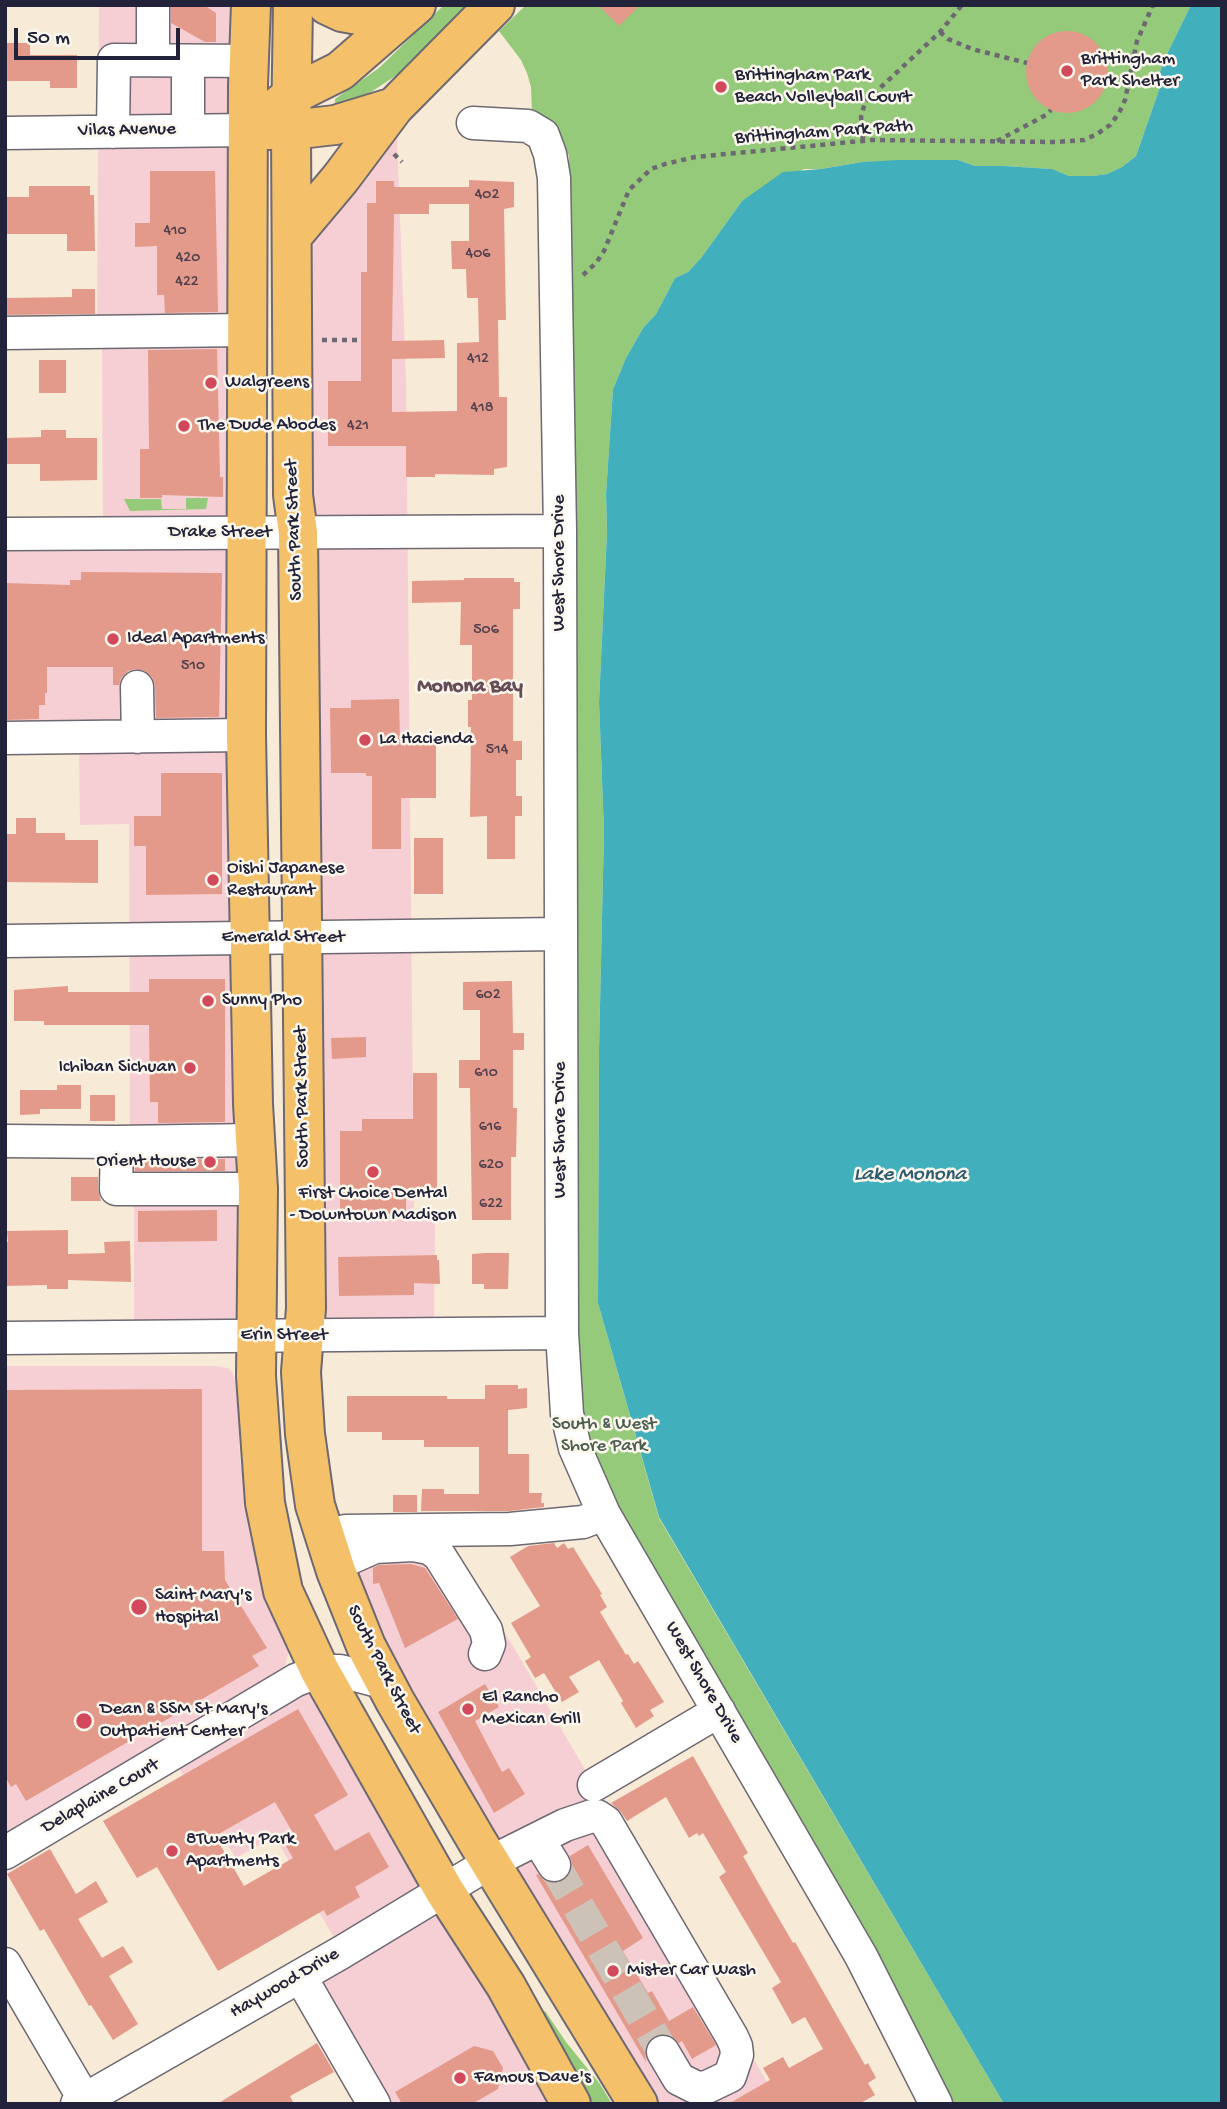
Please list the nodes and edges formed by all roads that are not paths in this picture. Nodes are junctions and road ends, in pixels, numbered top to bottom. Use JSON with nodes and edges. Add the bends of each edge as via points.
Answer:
{"nodes":[{"id":1,"x":153,"y":5,"type":"edge"},
{"id":2,"x":251,"y":5,"type":"edge"},
{"id":3,"x":293,"y":5,"type":"edge"},
{"id":4,"x":327,"y":5,"type":"edge"},
{"id":5,"x":415,"y":5,"type":"edge"},
{"id":6,"x":495,"y":5,"type":"edge"},
{"id":7,"x":153,"y":60,"type":"junction"},
{"id":8,"x":188,"y":61,"type":"junction"},
{"id":9,"x":250,"y":61,"type":"junction"},
{"id":10,"x":394,"y":107,"type":"junction"},
{"id":11,"x":291,"y":113,"type":"junction"},
{"id":12,"x":473,"y":123,"type":"dead end"},
{"id":13,"x":188,"y":130,"type":"junction"},
{"id":14,"x":249,"y":130,"type":"junction"},
{"id":15,"x":113,"y":131,"type":"junction"},
{"id":16,"x":5,"y":133,"type":"edge"},
{"id":17,"x":293,"y":235,"type":"junction"},
{"id":18,"x":248,"y":330,"type":"junction"},
{"id":19,"x":5,"y":333,"type":"edge"},
{"id":20,"x":560,"y":531,"type":"junction"},
{"id":21,"x":298,"y":533,"type":"junction"},
{"id":22,"x":5,"y":534,"type":"edge"},
{"id":23,"x":248,"y":534,"type":"junction"},
{"id":24,"x":137,"y":687,"type":"dead end"},
{"id":25,"x":246,"y":735,"type":"junction"},
{"id":26,"x":138,"y":737,"type":"junction"},
{"id":27,"x":5,"y":738,"type":"edge"},
{"id":28,"x":561,"y":934,"type":"junction"},
{"id":29,"x":301,"y":937,"type":"junction"},
{"id":30,"x":251,"y":938,"type":"junction"},
{"id":31,"x":5,"y":941,"type":"edge"},
{"id":32,"x":255,"y":1140,"type":"junction"},
{"id":33,"x":5,"y":1141,"type":"edge"},
{"id":34,"x":117,"y":1142,"type":"junction"},
{"id":35,"x":258,"y":1189,"type":"junction"},
{"id":36,"x":562,"y":1333,"type":"junction"},
{"id":37,"x":256,"y":1336,"type":"junction"},
{"id":38,"x":302,"y":1336,"type":"junction"},
{"id":39,"x":5,"y":1338,"type":"edge"},
{"id":40,"x":604,"y":1514,"type":"junction"},
{"id":41,"x":329,"y":1550,"type":"junction"},
{"id":42,"x":485,"y":1654,"type":"dead end"},
{"id":43,"x":320,"y":1671,"type":"junction"},
{"id":44,"x":386,"y":1683,"type":"junction"},
{"id":45,"x":719,"y":1711,"type":"junction"},
{"id":46,"x":594,"y":1785,"type":"dead end"},
{"id":47,"x":5,"y":1853,"type":"edge"},
{"id":48,"x":491,"y":1862,"type":"junction"},
{"id":49,"x":444,"y":1890,"type":"junction"},
{"id":50,"x":5,"y":1964,"type":"edge"},
{"id":51,"x":300,"y":1976,"type":"junction"},
{"id":52,"x":663,"y":2052,"type":"tunnel mouth"},
{"id":53,"x":83,"y":2102,"type":"edge"},
{"id":54,"x":374,"y":2104,"type":"edge"},
{"id":55,"x":571,"y":2104,"type":"edge"},
{"id":56,"x":638,"y":2104,"type":"edge"},
{"id":57,"x":936,"y":2104,"type":"edge"}],
"edges":[{"from":1,"to":7,"type":"street"},
{"from":2,"to":9,"type":"main road"},
{"from":3,"to":11,"type":"main road","name":"South Park Street"},
{"from":4,"to":5,"type":"main road","via":[[364,16]]},
{"from":5,"to":11,"type":"main road"},
{"from":6,"to":10,"type":"main road"},
{"from":7,"to":8,"type":"street"},
{"from":7,"to":15,"type":"street","via":[[114,60]]},
{"from":8,"to":9,"type":"street"},
{"from":8,"to":13,"type":"street"},
{"from":9,"to":14,"type":"main road"},
{"from":10,"to":11,"type":"main road","via":[[335,125]]},
{"from":10,"to":17,"type":"main road"},
{"from":11,"to":14,"type":"main road"},
{"from":11,"to":17,"type":"main road","name":"South Park Street"},
{"from":12,"to":20,"type":"street","name":"West Shore Drive","via":[[528,126],[543,135],[550,154]]},
{"from":13,"to":14,"type":"street","name":"Vilas Avenue"},
{"from":13,"to":15,"type":"street","name":"Vilas Avenue"},
{"from":14,"to":18,"type":"main road"},
{"from":15,"to":16,"type":"street","name":"Vilas Avenue"},
{"from":17,"to":21,"type":"main road","name":"South Park Street","via":[[293,495]]},
{"from":18,"to":19,"type":"street"},
{"from":18,"to":23,"type":"main road"},
{"from":20,"to":21,"type":"street","name":"Drake Street"},
{"from":20,"to":28,"type":"street","name":"West Shore Drive"},
{"from":21,"to":23,"type":"street","name":"Drake Street"},
{"from":21,"to":29,"type":"main road","name":"South Park Street"},
{"from":22,"to":23,"type":"street","name":"Drake Street"},
{"from":23,"to":25,"type":"main road"},
{"from":24,"to":26,"type":"street"},
{"from":25,"to":26,"type":"street"},
{"from":25,"to":30,"type":"main road"},
{"from":26,"to":27,"type":"street"},
{"from":28,"to":29,"type":"street","name":"Emerald Street"},
{"from":28,"to":36,"type":"street","name":"West Shore Drive"},
{"from":29,"to":30,"type":"street","name":"Emerald Street"},
{"from":29,"to":38,"type":"main road","name":"South Park Street","via":[[306,1295]]},
{"from":30,"to":31,"type":"street","name":"Emerald Street"},
{"from":30,"to":32,"type":"main road"},
{"from":32,"to":34,"type":"street"},
{"from":32,"to":35,"type":"main road"},
{"from":33,"to":34,"type":"street"},
{"from":34,"to":35,"type":"street","via":[[116,1189]]},
{"from":35,"to":37,"type":"main road"},
{"from":36,"to":38,"type":"street","name":"Erin Street"},
{"from":36,"to":40,"type":"street","name":"West Shore Drive","via":[[566,1414],[575,1448]]},
{"from":37,"to":38,"type":"street","name":"Erin Street"},
{"from":37,"to":39,"type":"street","name":"Erin Street"},
{"from":37,"to":43,"type":"main road","via":[[265,1503],[284,1591]]},
{"from":38,"to":41,"type":"main road","name":"South Park Street","via":[[305,1434],[315,1505]]},
{"from":40,"to":41,"type":"street","via":[[583,1522],[522,1528],[346,1531]]},
{"from":40,"to":45,"type":"street","name":"West Shore Drive"},
{"from":41,"to":42,"type":"street","via":[[429,1548],[439,1555],[486,1630],[489,1644]]},
{"from":41,"to":44,"type":"main road","name":"South Park Street","via":[[366,1646]]},
{"from":43,"to":44,"type":"street","name":"Delaplaine Court","via":[[340,1671]]},
{"from":43,"to":47,"type":"street","name":"Delaplaine Court","via":[[296,1679]]},
{"from":43,"to":49,"type":"main road"},
{"from":44,"to":48,"type":"main road","name":"South Park Street"},
{"from":45,"to":46,"type":"street"},
{"from":45,"to":57,"type":"street","name":"West Shore Drive","via":[[861,1956]]},
{"from":48,"to":49,"type":"street","name":"Haywood Drive"},
{"from":48,"to":52,"type":"street","name":"Haywood Drive","via":[[553,1843],[592,1816],[606,1822],[732,2037],[737,2055],[730,2076],[705,2088],[679,2079]]},
{"from":48,"to":56,"type":"main road","name":"South Park Street"},
{"from":49,"to":51,"type":"street","name":"Haywood Drive"},
{"from":49,"to":55,"type":"main road","via":[[506,1986]]},
{"from":50,"to":53,"type":"street"},
{"from":51,"to":53,"type":"street","name":"Haywood Drive"},
{"from":51,"to":54,"type":"street"}]}
